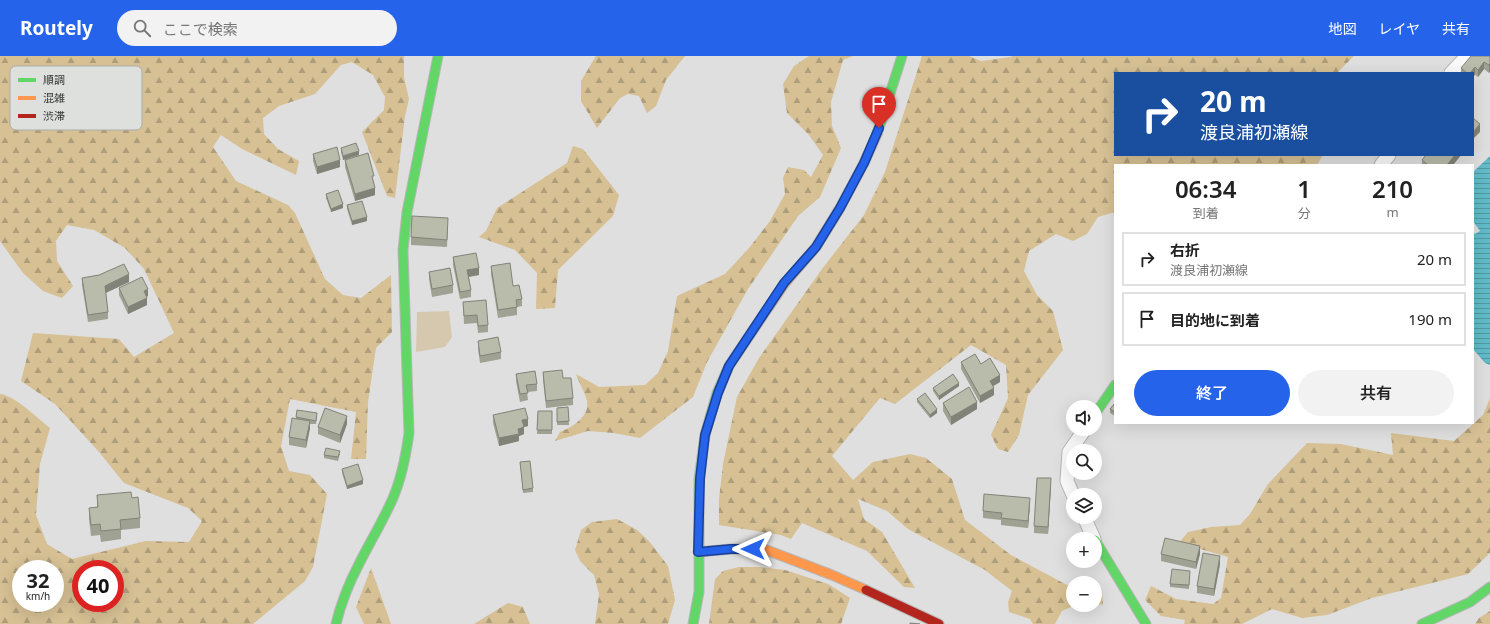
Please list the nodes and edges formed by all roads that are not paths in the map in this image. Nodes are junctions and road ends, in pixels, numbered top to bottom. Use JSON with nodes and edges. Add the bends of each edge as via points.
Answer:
{"nodes":[{"id":1,"x":438,"y":56,"type":"edge"},
{"id":2,"x":902,"y":56,"type":"edge"},
{"id":3,"x":1467,"y":56,"type":"edge"},
{"id":4,"x":1452,"y":72,"type":"edge"},
{"id":5,"x":1388,"y":156,"type":"edge"},
{"id":6,"x":1382,"y":164,"type":"edge"},
{"id":7,"x":1114,"y":386,"type":"edge"},
{"id":8,"x":1102,"y":404,"type":"edge"},
{"id":9,"x":1080,"y":436,"type":"edge"},
{"id":10,"x":1070,"y":488,"type":"edge"},
{"id":11,"x":698,"y":552,"type":"junction"},
{"id":12,"x":1102,"y":552,"type":"edge"},
{"id":13,"x":1490,"y":587,"type":"edge"},
{"id":14,"x":336,"y":624,"type":"edge"},
{"id":15,"x":693,"y":624,"type":"edge"},
{"id":16,"x":939,"y":624,"type":"edge"},
{"id":17,"x":1146,"y":624,"type":"edge"},
{"id":18,"x":1422,"y":624,"type":"edge"}],
"edges":[{"from":1,"to":14,"type":"street","via":[[407,212],[403,250],[409,433],[406,458],[400,482],[346,590]]},
{"from":2,"to":11,"type":"street","via":[[879,128],[840,208],[816,247],[784,283],[729,366],[705,435],[700,479]]},
{"from":3,"to":4,"type":"street"},
{"from":5,"to":6,"type":"street"},
{"from":7,"to":8,"type":"street"},
{"from":9,"to":10,"type":"street","via":[[1069,452],[1067,481]]},
{"from":11,"to":15,"type":"street","via":[[699,592]]},
{"from":11,"to":16,"type":"street","via":[[764,549],[832,575]]},
{"from":12,"to":17,"type":"street"},
{"from":13,"to":18,"type":"street","via":[[1470,602]]}]}
